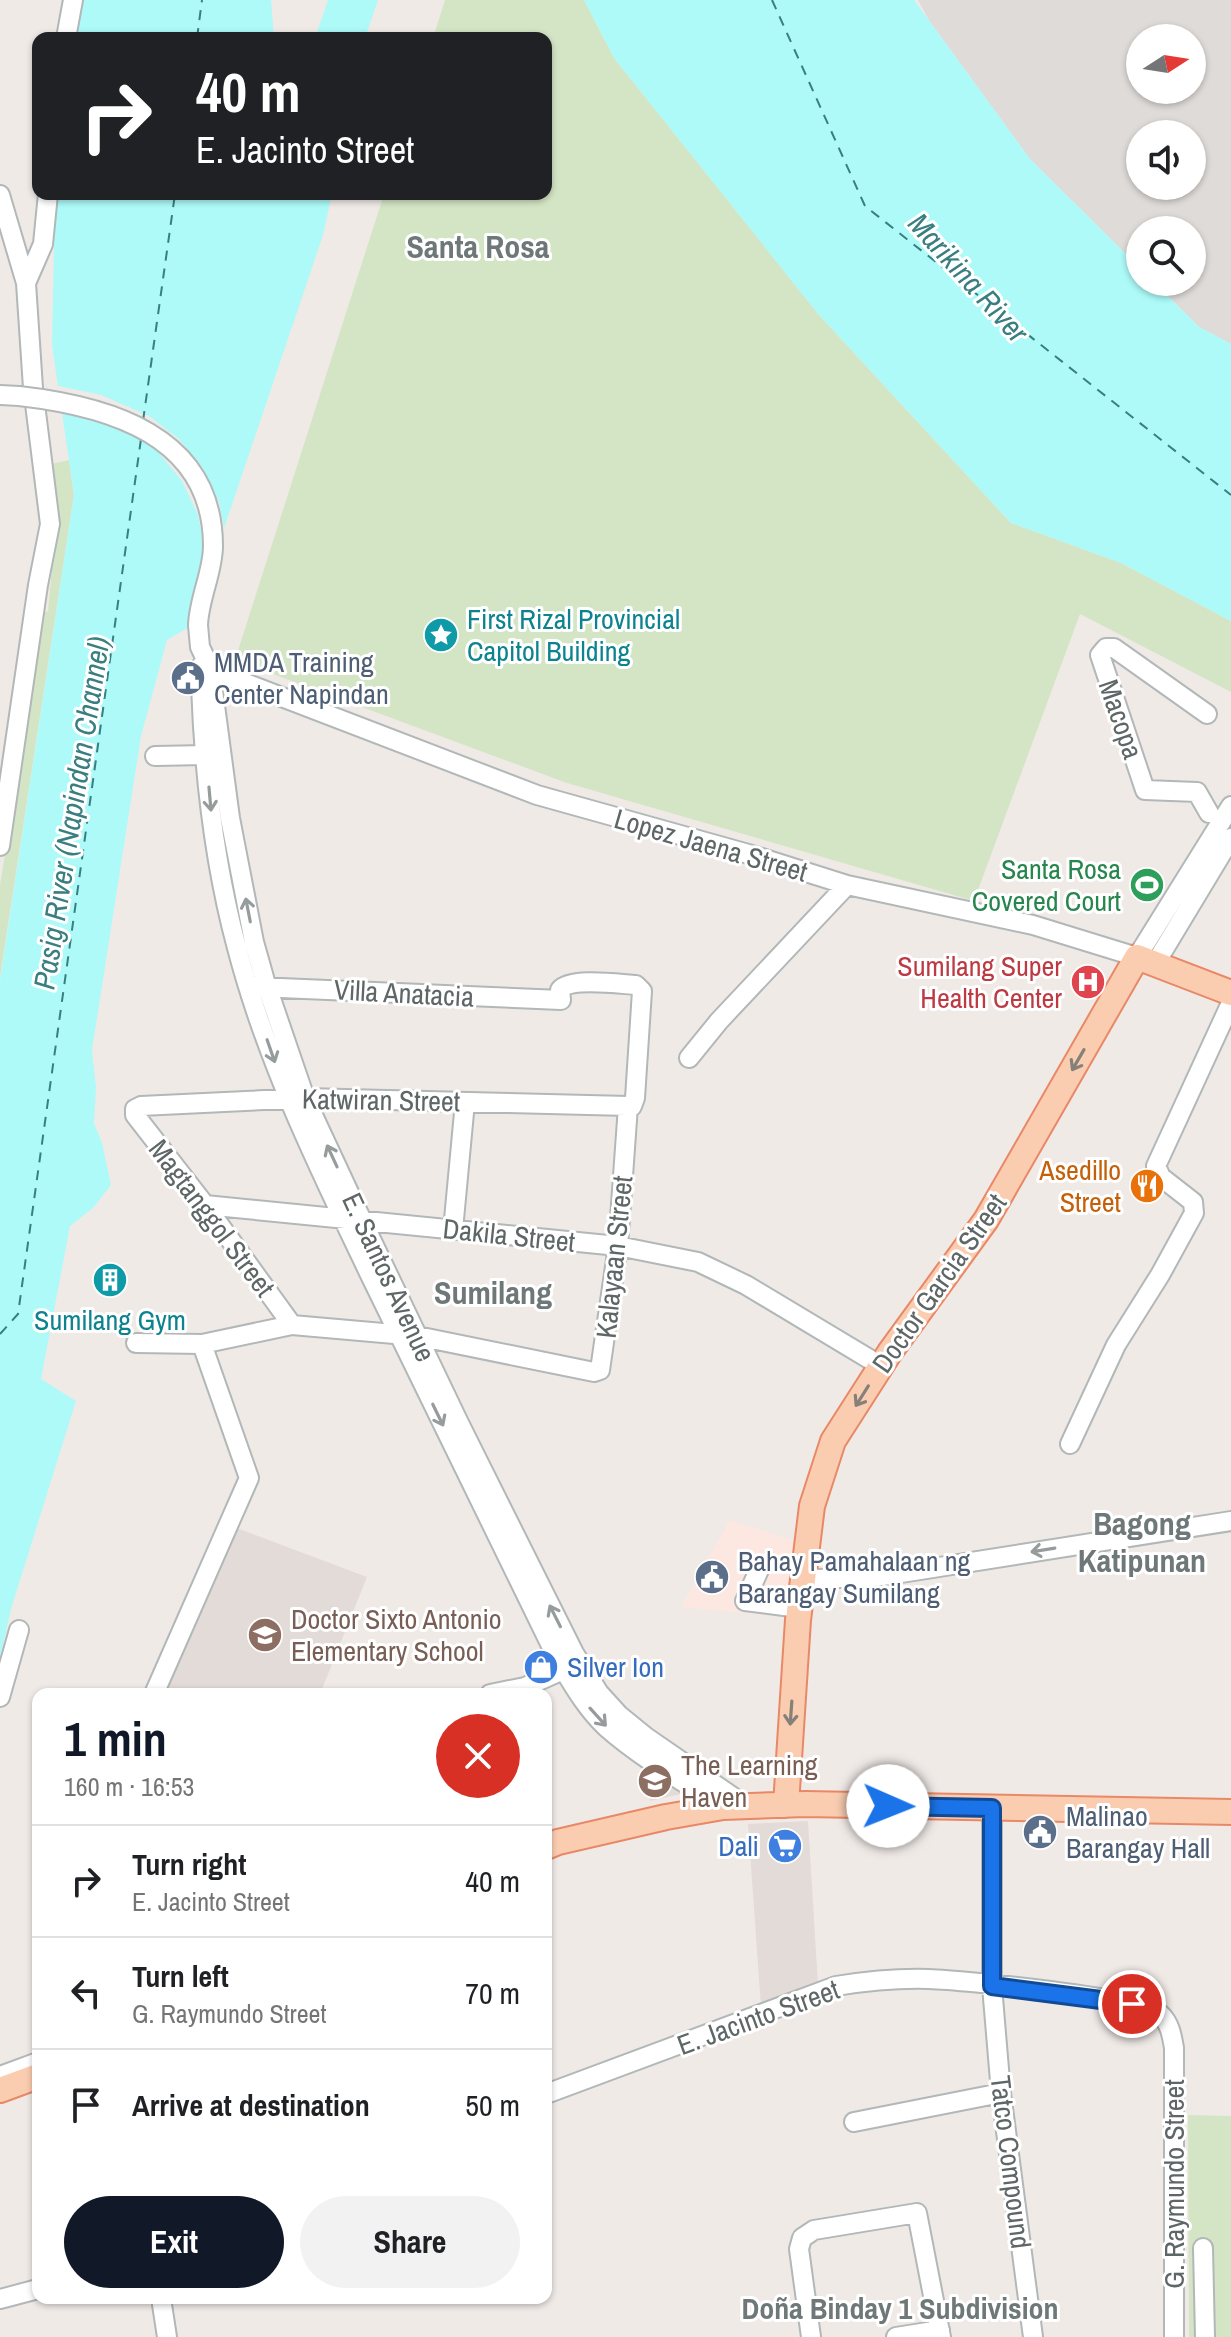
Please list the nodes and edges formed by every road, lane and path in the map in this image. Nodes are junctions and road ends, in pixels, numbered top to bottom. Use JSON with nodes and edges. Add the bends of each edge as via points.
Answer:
{"nodes":[{"id":1,"x":73,"y":0,"type":"edge"},
{"id":2,"x":67,"y":32,"type":"edge"},
{"id":3,"x":0,"y":195,"type":"edge"},
{"id":4,"x":47,"y":200,"type":"edge"},
{"id":5,"x":26,"y":283,"type":"junction"},
{"id":6,"x":17,"y":393,"type":"edge"},
{"id":7,"x":210,"y":663,"type":"junction"},
{"id":8,"x":1207,"y":714,"type":"dead end"},
{"id":9,"x":206,"y":755,"type":"junction"},
{"id":10,"x":155,"y":756,"type":"dead end"},
{"id":11,"x":1231,"y":806,"type":"edge"},
{"id":12,"x":1209,"y":813,"type":"dead end"},
{"id":13,"x":1228,"y":844,"type":"edge"},
{"id":14,"x":0,"y":846,"type":"edge"},
{"id":15,"x":847,"y":885,"type":"junction"},
{"id":16,"x":1146,"y":961,"type":"junction"},
{"id":17,"x":1180,"y":973,"type":"junction"},
{"id":18,"x":257,"y":987,"type":"junction"},
{"id":19,"x":1117,"y":992,"type":"junction"},
{"id":20,"x":1231,"y":993,"type":"edge"},
{"id":21,"x":561,"y":1000,"type":"joint"},
{"id":22,"x":1231,"y":1003,"type":"edge"},
{"id":23,"x":689,"y":1058,"type":"dead end"},
{"id":24,"x":296,"y":1098,"type":"junction"},
{"id":25,"x":465,"y":1102,"type":"junction"},
{"id":26,"x":628,"y":1106,"type":"junction"},
{"id":27,"x":135,"y":1109,"type":"joint"},
{"id":28,"x":205,"y":1205,"type":"junction"},
{"id":29,"x":343,"y":1219,"type":"junction"},
{"id":30,"x":362,"y":1221,"type":"junction"},
{"id":31,"x":453,"y":1230,"type":"junction"},
{"id":32,"x":618,"y":1246,"type":"junction"},
{"id":33,"x":292,"y":1325,"type":"junction"},
{"id":34,"x":398,"y":1333,"type":"junction"},
{"id":35,"x":417,"y":1336,"type":"junction"},
{"id":36,"x":136,"y":1343,"type":"dead end"},
{"id":37,"x":202,"y":1344,"type":"junction"},
{"id":38,"x":881,"y":1366,"type":"junction"},
{"id":39,"x":1070,"y":1444,"type":"dead end"},
{"id":40,"x":1231,"y":1521,"type":"edge"},
{"id":41,"x":759,"y":1570,"type":"dead end"},
{"id":42,"x":803,"y":1577,"type":"junction"},
{"id":43,"x":799,"y":1608,"type":"junction"},
{"id":44,"x":19,"y":1630,"type":"dead end"},
{"id":45,"x":563,"y":1670,"type":"junction"},
{"id":46,"x":157,"y":1688,"type":"edge"},
{"id":47,"x":520,"y":1688,"type":"edge"},
{"id":48,"x":0,"y":1697,"type":"edge"},
{"id":49,"x":786,"y":1805,"type":"junction"},
{"id":50,"x":735,"y":1806,"type":"junction"},
{"id":51,"x":992,"y":1808,"type":"junction"},
{"id":52,"x":1231,"y":1812,"type":"edge"},
{"id":53,"x":552,"y":1844,"type":"edge"},
{"id":54,"x":992,"y":1986,"type":"junction"},
{"id":55,"x":32,"y":2064,"type":"edge"},
{"id":56,"x":0,"y":2076,"type":"edge"},
{"id":57,"x":32,"y":2078,"type":"edge"},
{"id":58,"x":32,"y":2089,"type":"edge"},
{"id":59,"x":0,"y":2090,"type":"edge"},
{"id":60,"x":552,"y":2092,"type":"edge"},
{"id":61,"x":1001,"y":2093,"type":"junction"},
{"id":62,"x":0,"y":2102,"type":"edge"},
{"id":63,"x":854,"y":2122,"type":"dead end"},
{"id":64,"x":1203,"y":2248,"type":"dead end"},
{"id":65,"x":32,"y":2291,"type":"edge"},
{"id":66,"x":0,"y":2299,"type":"edge"},
{"id":67,"x":162,"y":2304,"type":"edge"},
{"id":68,"x":941,"y":2334,"type":"edge"},
{"id":69,"x":167,"y":2337,"type":"edge"},
{"id":70,"x":811,"y":2337,"type":"edge"},
{"id":71,"x":896,"y":2337,"type":"edge"},
{"id":72,"x":1033,"y":2337,"type":"edge"},
{"id":73,"x":1174,"y":2337,"type":"edge"},
{"id":74,"x":1205,"y":2337,"type":"edge"}],
"edges":[{"from":1,"to":2,"type":"street"},
{"from":3,"to":5,"type":"street"},
{"from":4,"to":5,"type":"street","via":[[43,244]]},
{"from":5,"to":6,"type":"street"},
{"from":6,"to":7,"type":"street","name":"E. Santos Avenue","bridge":true,"via":[[126,420],[153,433],[193,473],[211,523],[213,548],[198,625]]},
{"from":6,"to":14,"type":"street","via":[[50,524]]},
{"from":7,"to":9,"type":"street","name":"E. Santos Avenue"},
{"from":7,"to":15,"type":"street","name":"Lopez Jaena Street","via":[[537,795]]},
{"from":18,"to":7,"type":"street","name":"E. Santos Avenue","one_way":true},
{"from":8,"to":12,"type":"street","name":"Macopa","via":[[1114,648],[1100,655],[1145,790],[1197,792]]},
{"from":9,"to":10,"type":"street"},
{"from":9,"to":18,"type":"street","name":"E. Santos Avenue","one_way":true,"via":[[212,819],[236,945]]},
{"from":11,"to":16,"type":"street","name":"Doctor Garcia Street"},
{"from":13,"to":16,"type":"street"},
{"from":15,"to":16,"type":"street","name":"Lopez Jaena Street","via":[[1033,925]]},
{"from":15,"to":23,"type":"street"},
{"from":16,"to":17,"type":"main road","name":"Lopez Jaena Street"},
{"from":16,"to":19,"type":"main road","name":"Doctor Garcia Street"},
{"from":17,"to":19,"type":"main road","via":[[1143,977]]},
{"from":17,"to":20,"type":"main road","name":"Lopez Jaena Street"},
{"from":18,"to":21,"type":"street","name":"Villa Anatacia"},
{"from":18,"to":24,"type":"street","name":"E. Santos Avenue"},
{"from":19,"to":38,"type":"main road","name":"Doctor Garcia Street","one_way":true,"via":[[986,1220]]},
{"from":21,"to":26,"type":"street","name":"Kalayaan Street","via":[[565,985],[640,987],[635,1098]]},
{"from":22,"to":39,"type":"street","via":[[1156,1166],[1161,1177],[1193,1202],[1194,1213],[1116,1345]]},
{"from":24,"to":25,"type":"street","name":"Katwiran Street"},
{"from":24,"to":27,"type":"street","name":"Katwiran Street"},
{"from":24,"to":29,"type":"street","name":"E. Santos Avenue"},
{"from":30,"to":24,"type":"street","name":"E. Santos Avenue","one_way":true},
{"from":25,"to":26,"type":"street","name":"Katwiran Street"},
{"from":25,"to":31,"type":"street"},
{"from":26,"to":32,"type":"street","name":"Kalayaan Street"},
{"from":27,"to":28,"type":"street","name":"Magtanggol Street"},
{"from":28,"to":29,"type":"street","name":"Dakila Street"},
{"from":28,"to":33,"type":"street","name":"Magtanggol Street"},
{"from":29,"to":30,"type":"street","name":"Dakila Street"},
{"from":29,"to":34,"type":"street","name":"E. Santos Avenue"},
{"from":30,"to":31,"type":"street","name":"Dakila Street"},
{"from":30,"to":35,"type":"street","name":"E. Santos Avenue"},
{"from":31,"to":32,"type":"street","name":"Dakila Street"},
{"from":32,"to":35,"type":"street","name":"Kalayaan Street","via":[[600,1370]]},
{"from":32,"to":38,"type":"street","name":"Dakila Street","via":[[698,1262]]},
{"from":33,"to":34,"type":"street","name":"Kalayaan Street"},
{"from":33,"to":37,"type":"street","name":"Kalayaan Street"},
{"from":34,"to":35,"type":"street","name":"Kalayaan Street"},
{"from":34,"to":45,"type":"street","name":"E. Santos Avenue","one_way":true},
{"from":50,"to":35,"type":"street","name":"E. Santos Avenue","one_way":true,"via":[[619,1715],[599,1693],[574,1653]]},
{"from":36,"to":37,"type":"street","name":"Kalayaan Street"},
{"from":37,"to":46,"type":"street","via":[[249,1478]]},
{"from":38,"to":42,"type":"main road","name":"Doctor Garcia Street","one_way":true,"via":[[833,1441],[812,1506]]},
{"from":40,"to":42,"type":"street","one_way":true,"via":[[882,1576]]},
{"from":41,"to":43,"type":"street","via":[[745,1601]]},
{"from":42,"to":43,"type":"main road","name":"Doctor Garcia Street"},
{"from":43,"to":49,"type":"main road","name":"Doctor Garcia Street","one_way":true},
{"from":44,"to":48,"type":"street"},
{"from":45,"to":47,"type":"street"},
{"from":45,"to":50,"type":"street","name":"E. Santos Avenue","one_way":true,"via":[[604,1725],[631,1748]]},
{"from":49,"to":50,"type":"main road"},
{"from":49,"to":51,"type":"main road"},
{"from":50,"to":53,"type":"main road"},
{"from":51,"to":52,"type":"main road"},
{"from":51,"to":54,"type":"street"},
{"from":54,"to":60,"type":"street","name":"E. Jacinto Street","via":[[907,1979],[836,1986]]},
{"from":54,"to":61,"type":"street","name":"Tatco Compound"},
{"from":54,"to":73,"type":"street","name":"G. Raymundo Street","via":[[1132,2004],[1160,2014],[1170,2028]]},
{"from":55,"to":56,"type":"street"},
{"from":57,"to":59,"type":"main road"},
{"from":58,"to":62,"type":"street"},
{"from":61,"to":63,"type":"street"},
{"from":61,"to":72,"type":"street","name":"Tatco Compound"},
{"from":64,"to":74,"type":"street"},
{"from":65,"to":66,"type":"street"},
{"from":67,"to":69,"type":"street"},
{"from":68,"to":70,"type":"street","via":[[917,2213],[814,2230],[802,2238]]},
{"from":68,"to":71,"type":"street"}]}
